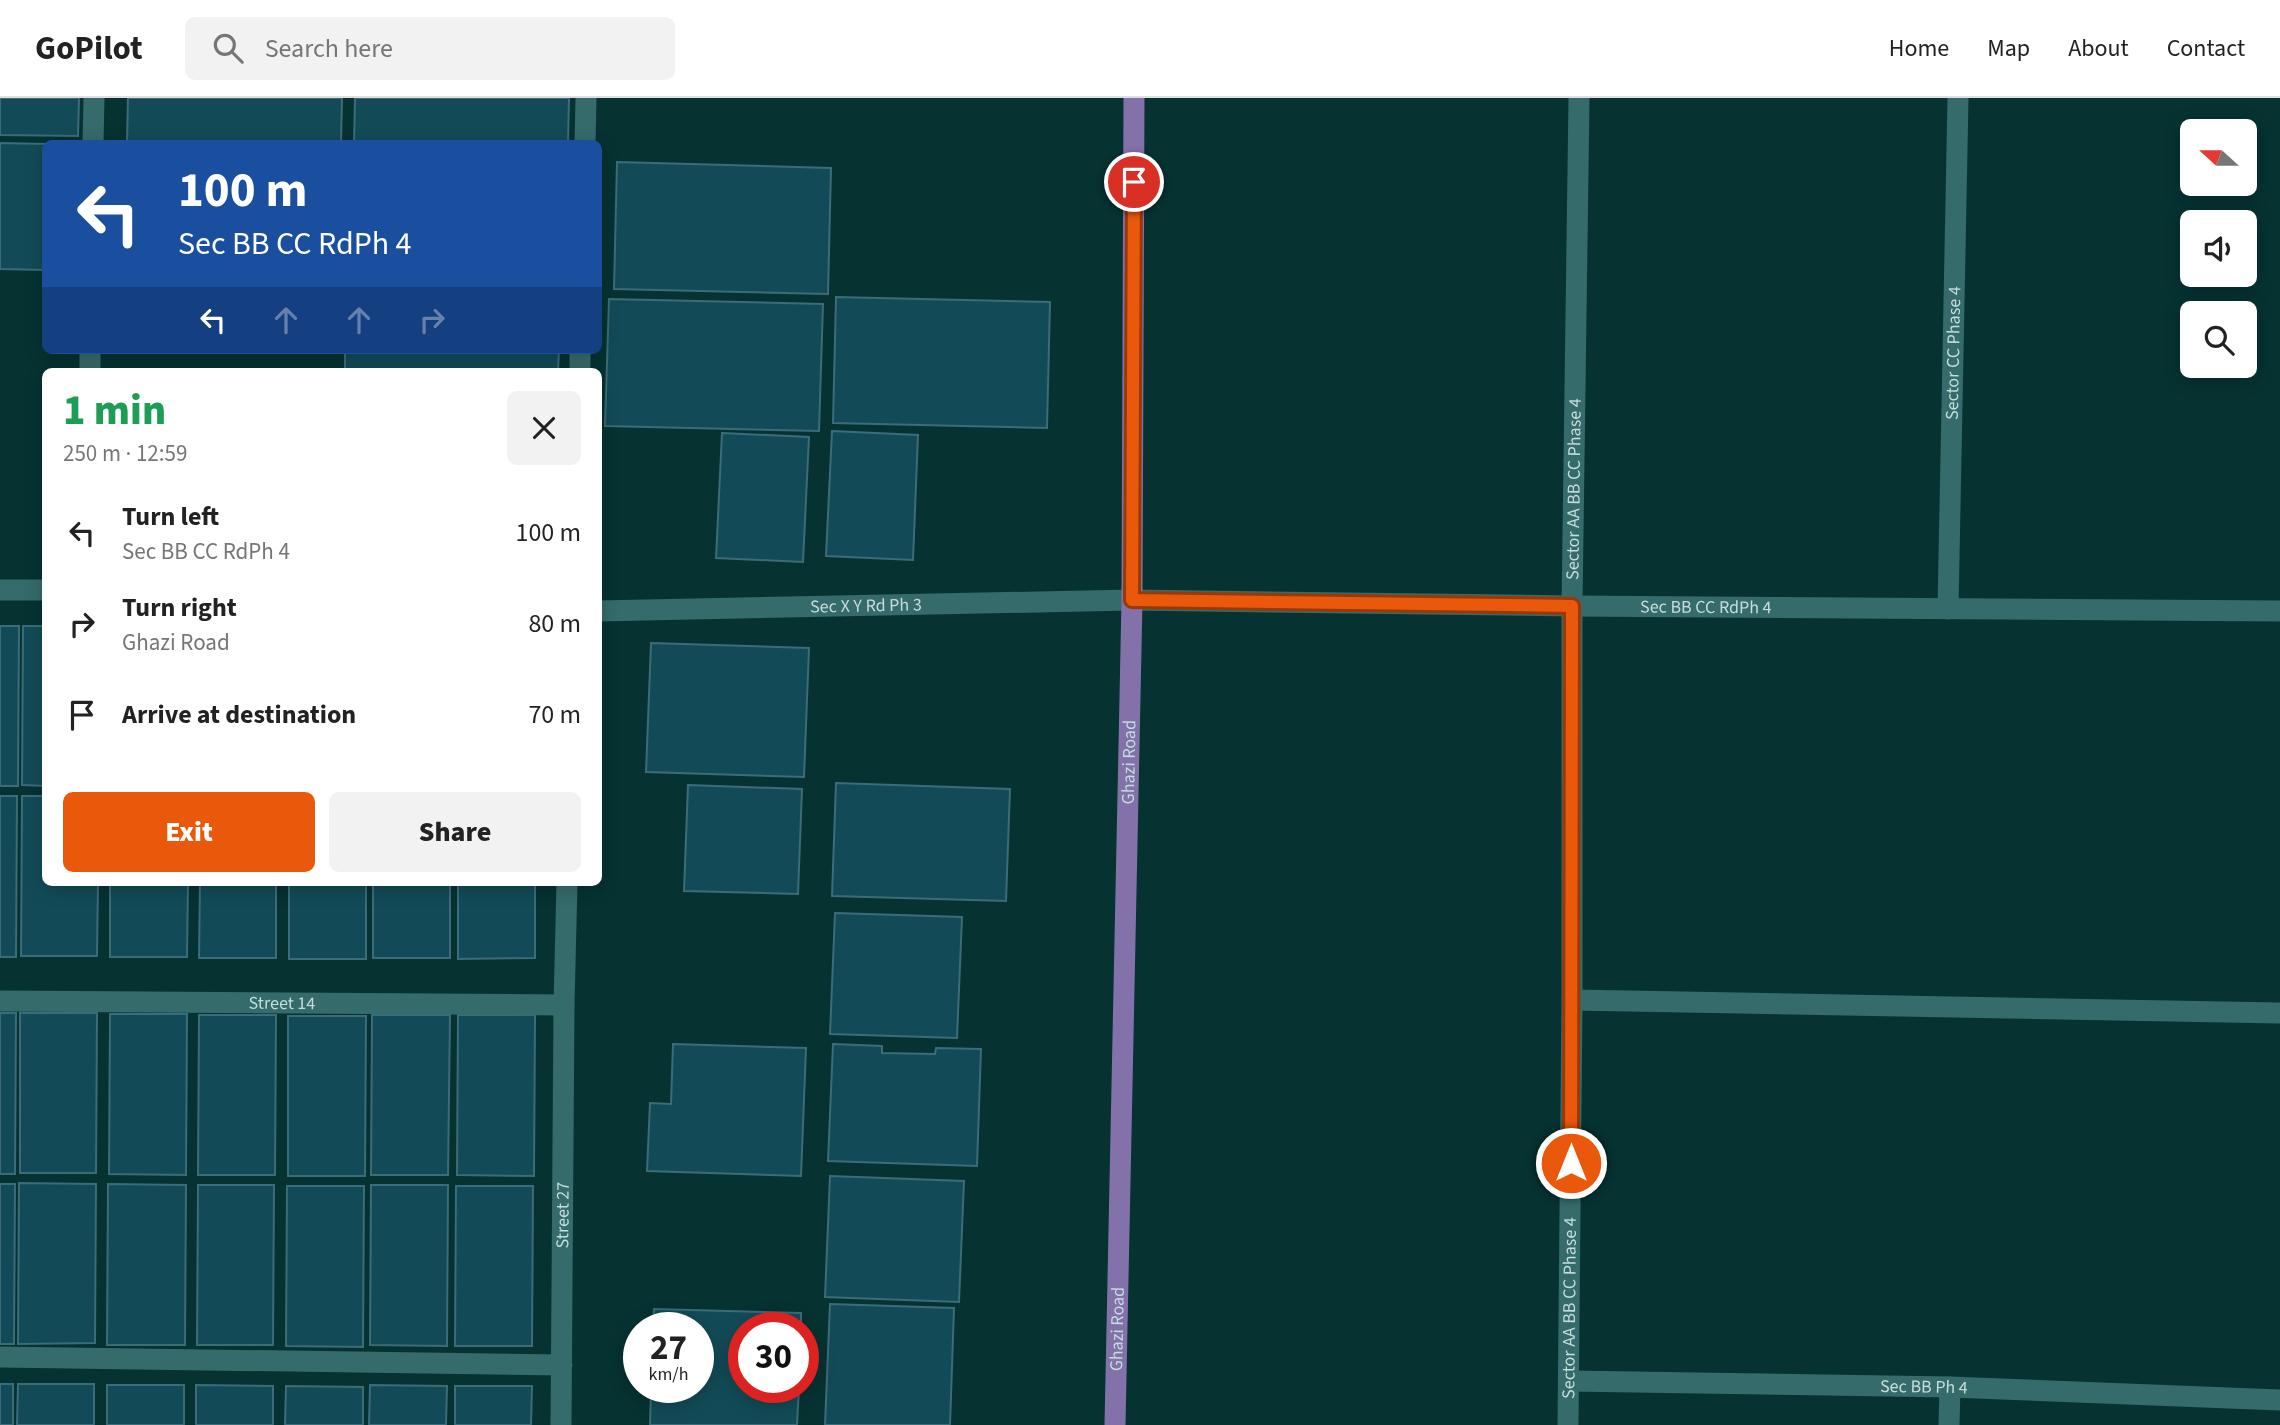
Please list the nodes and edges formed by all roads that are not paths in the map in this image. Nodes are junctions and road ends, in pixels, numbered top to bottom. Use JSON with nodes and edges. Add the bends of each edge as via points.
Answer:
{"nodes":[{"id":1,"x":94,"y":98,"type":"edge"},
{"id":2,"x":586,"y":98,"type":"edge"},
{"id":3,"x":1134,"y":98,"type":"edge"},
{"id":4,"x":1579,"y":98,"type":"edge"},
{"id":5,"x":1958,"y":98,"type":"edge"},
{"id":6,"x":93,"y":140,"type":"edge"},
{"id":7,"x":584,"y":140,"type":"edge"},
{"id":8,"x":0,"y":590,"type":"edge"},
{"id":9,"x":42,"y":590,"type":"edge"},
{"id":10,"x":1132,"y":600,"type":"junction"},
{"id":11,"x":1572,"y":606,"type":"junction"},
{"id":12,"x":1948,"y":609,"type":"junction"},
{"id":13,"x":602,"y":611,"type":"edge"},
{"id":14,"x":2280,"y":611,"type":"edge"},
{"id":15,"x":567,"y":886,"type":"edge"},
{"id":16,"x":1572,"y":1000,"type":"junction"},
{"id":17,"x":0,"y":1001,"type":"edge"},
{"id":18,"x":564,"y":1005,"type":"junction"},
{"id":19,"x":2280,"y":1013,"type":"edge"},
{"id":20,"x":0,"y":1356,"type":"edge"},
{"id":21,"x":562,"y":1365,"type":"junction"},
{"id":22,"x":1569,"y":1381,"type":"junction"},
{"id":23,"x":1950,"y":1387,"type":"junction"},
{"id":24,"x":2280,"y":1399,"type":"edge"},
{"id":25,"x":561,"y":1425,"type":"edge"},
{"id":26,"x":1115,"y":1425,"type":"edge"},
{"id":27,"x":1568,"y":1425,"type":"edge"},
{"id":28,"x":1949,"y":1425,"type":"edge"}],
"edges":[{"from":1,"to":6,"type":"street"},
{"from":2,"to":7,"type":"street"},
{"from":3,"to":10,"type":"main road","name":"Ghazi Road"},
{"from":4,"to":11,"type":"street","name":"Sector AA BB CC Phase 4"},
{"from":5,"to":12,"type":"street","name":"Sector CC Phase 4"},
{"from":8,"to":9,"type":"street"},
{"from":10,"to":11,"type":"street","name":"Sec BB CC RdPh 4"},
{"from":10,"to":13,"type":"street","name":"Sec X Y Rd Ph 3"},
{"from":10,"to":26,"type":"main road","name":"Ghazi Road"},
{"from":11,"to":12,"type":"street","name":"Sec BB CC RdPh 4"},
{"from":11,"to":16,"type":"street","name":"Sector AA BB CC Phase 4"},
{"from":12,"to":14,"type":"street","name":"Sec BB CC RdPh 4"},
{"from":15,"to":18,"type":"street","name":"Street 27"},
{"from":16,"to":19,"type":"street"},
{"from":16,"to":22,"type":"street","name":"Sector AA BB CC Phase 4"},
{"from":17,"to":18,"type":"street","name":"Street 14"},
{"from":18,"to":21,"type":"street","name":"Street 27"},
{"from":20,"to":21,"type":"street"},
{"from":21,"to":25,"type":"street","name":"Street 27"},
{"from":22,"to":23,"type":"street","name":"Sec BB Ph 4"},
{"from":22,"to":27,"type":"street","name":"Sector AA BB CC Phase 4"},
{"from":23,"to":24,"type":"street","name":"Sec BB Ph 4"},
{"from":23,"to":28,"type":"street"}]}
